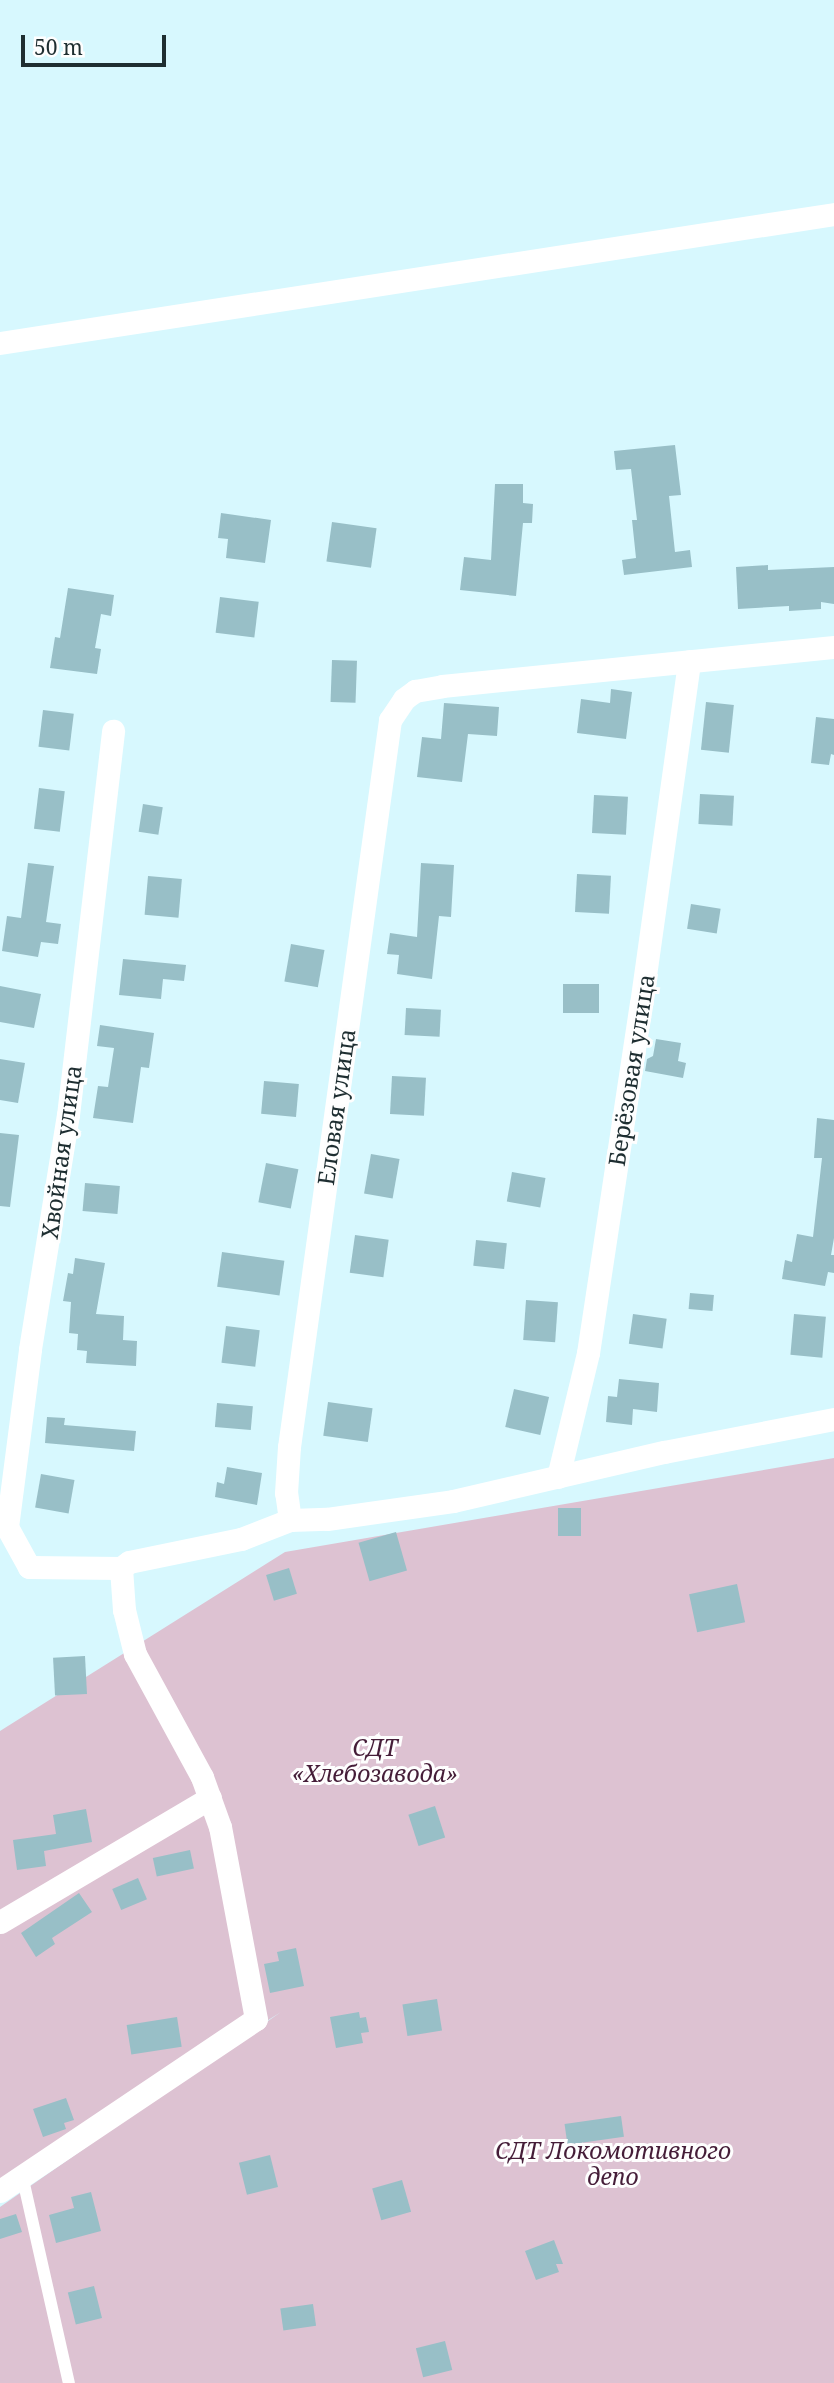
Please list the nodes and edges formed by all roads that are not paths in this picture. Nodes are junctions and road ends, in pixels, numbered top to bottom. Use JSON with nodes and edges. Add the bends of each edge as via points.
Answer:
{"nodes":[{"id":1,"x":834,"y":214,"type":"edge"},
{"id":2,"x":0,"y":343,"type":"edge"},
{"id":3,"x":834,"y":647,"type":"edge"},
{"id":4,"x":689,"y":661,"type":"junction"},
{"id":5,"x":113,"y":731,"type":"dead end"},
{"id":6,"x":834,"y":1419,"type":"edge"},
{"id":7,"x":558,"y":1477,"type":"junction"},
{"id":8,"x":290,"y":1520,"type":"junction"},
{"id":9,"x":121,"y":1568,"type":"junction"},
{"id":10,"x":210,"y":1798,"type":"junction"},
{"id":11,"x":0,"y":1922,"type":"edge"},
{"id":12,"x":22,"y":2175,"type":"junction"},
{"id":13,"x":0,"y":2191,"type":"edge"},
{"id":14,"x":69,"y":2383,"type":"edge"}],
"edges":[{"from":1,"to":2,"type":"street"},
{"from":3,"to":4,"type":"street"},
{"from":4,"to":7,"type":"street","name":"Берёзовая улица","via":[[587,1353]]},
{"from":4,"to":8,"type":"street","name":"Еловая улица","via":[[415,691],[390,720],[289,1447],[286,1493]]},
{"from":5,"to":9,"type":"street","name":"Хвойная улица","via":[[68,1115],[6,1527],[29,1567]]},
{"from":6,"to":7,"type":"street"},
{"from":7,"to":8,"type":"street","via":[[453,1501]]},
{"from":8,"to":9,"type":"street","via":[[241,1539],[129,1562]]},
{"from":9,"to":10,"type":"street","via":[[124,1609],[135,1654]]},
{"from":10,"to":11,"type":"street"},
{"from":10,"to":12,"type":"street","via":[[220,1827],[256,2019]]},
{"from":12,"to":13,"type":"street"},
{"from":12,"to":14,"type":"lane"}]}
